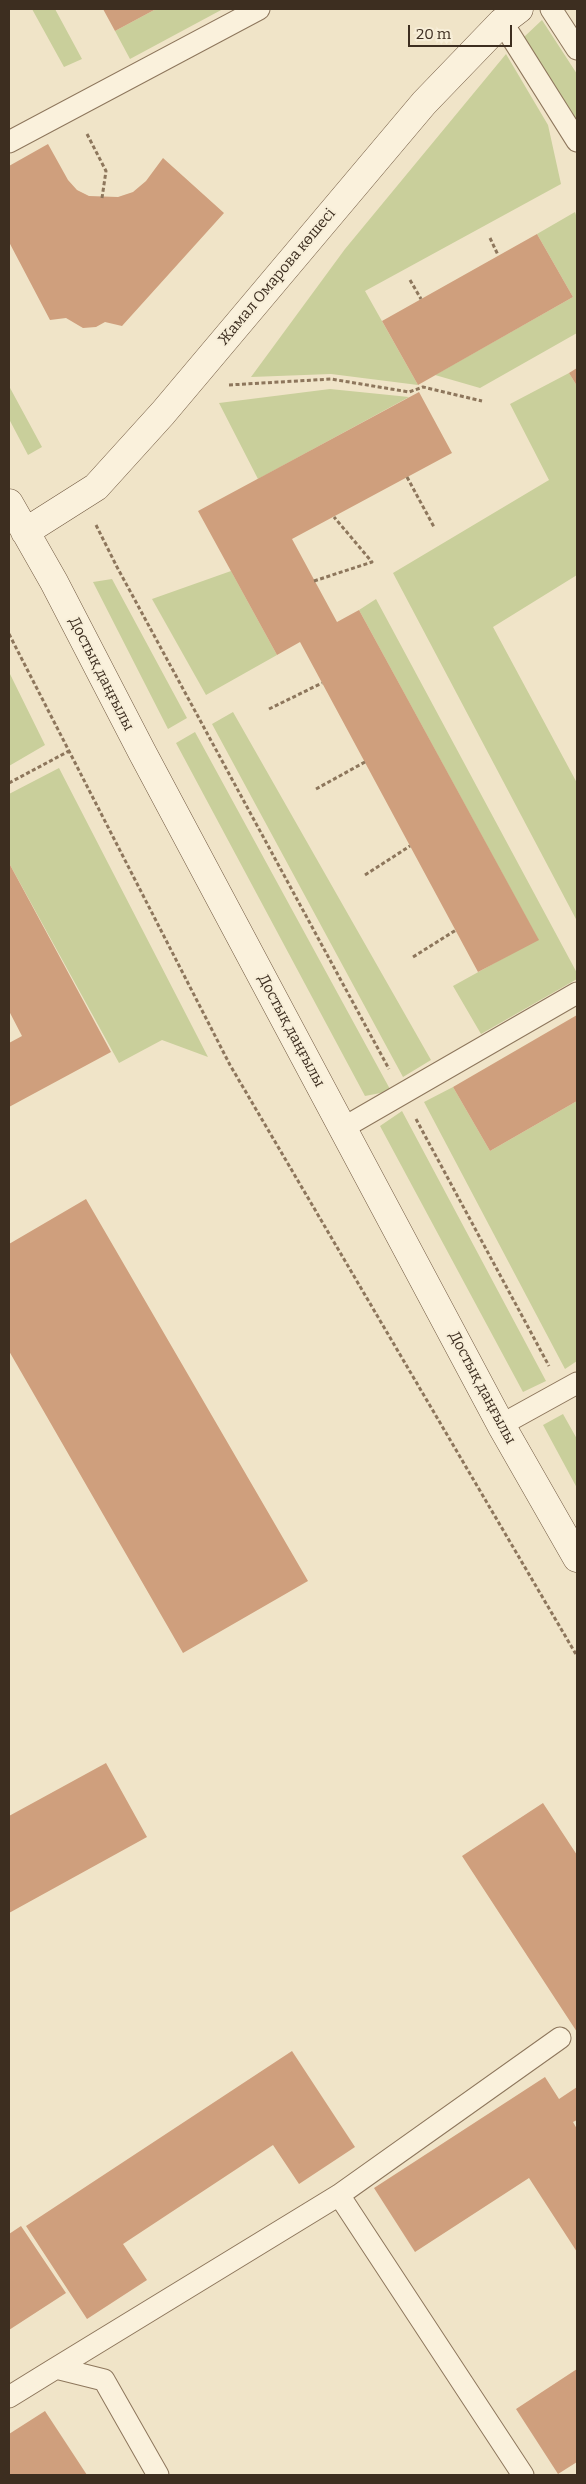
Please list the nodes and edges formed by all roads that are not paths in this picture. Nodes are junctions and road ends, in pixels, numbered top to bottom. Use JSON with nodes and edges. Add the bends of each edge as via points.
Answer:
{"nodes":[{"id":1,"x":259,"y":9,"type":"edge"},
{"id":2,"x":551,"y":9,"type":"edge"},
{"id":3,"x":510,"y":15,"type":"edge"},
{"id":4,"x":577,"y":49,"type":"edge"},
{"id":5,"x":577,"y":141,"type":"edge"},
{"id":6,"x":9,"y":142,"type":"edge"},
{"id":7,"x":9,"y":503,"type":"edge"},
{"id":8,"x":25,"y":532,"type":"junction"},
{"id":9,"x":577,"y":992,"type":"edge"},
{"id":10,"x":343,"y":1128,"type":"junction"},
{"id":11,"x":570,"y":1387,"type":"edge"},
{"id":12,"x":501,"y":1425,"type":"junction"},
{"id":13,"x":577,"y":1558,"type":"edge"},
{"id":14,"x":560,"y":2038,"type":"dead end"},
{"id":15,"x":338,"y":2195,"type":"junction"},
{"id":16,"x":56,"y":2368,"type":"junction"},
{"id":17,"x":9,"y":2397,"type":"edge"},
{"id":18,"x":158,"y":2475,"type":"edge"},
{"id":19,"x":522,"y":2475,"type":"edge"}],
"edges":[{"from":1,"to":6,"type":"lane"},
{"from":2,"to":4,"type":"lane"},
{"from":3,"to":5,"type":"lane"},
{"from":3,"to":8,"type":"main road","name":"Жамал Омарова көшесі","via":[[424,104],[96,487]]},
{"from":7,"to":8,"type":"main road","name":"Достық даңғылы"},
{"from":8,"to":10,"type":"main road","name":"Достық даңғылы"},
{"from":9,"to":10,"type":"lane"},
{"from":10,"to":12,"type":"main road","name":"Достық даңғылы"},
{"from":11,"to":12,"type":"lane"},
{"from":12,"to":13,"type":"main road","name":"Достық даңғылы"},
{"from":14,"to":15,"type":"lane"},
{"from":15,"to":16,"type":"lane"},
{"from":15,"to":19,"type":"lane"},
{"from":16,"to":17,"type":"lane"},
{"from":16,"to":18,"type":"lane","via":[[104,2380]]}]}
